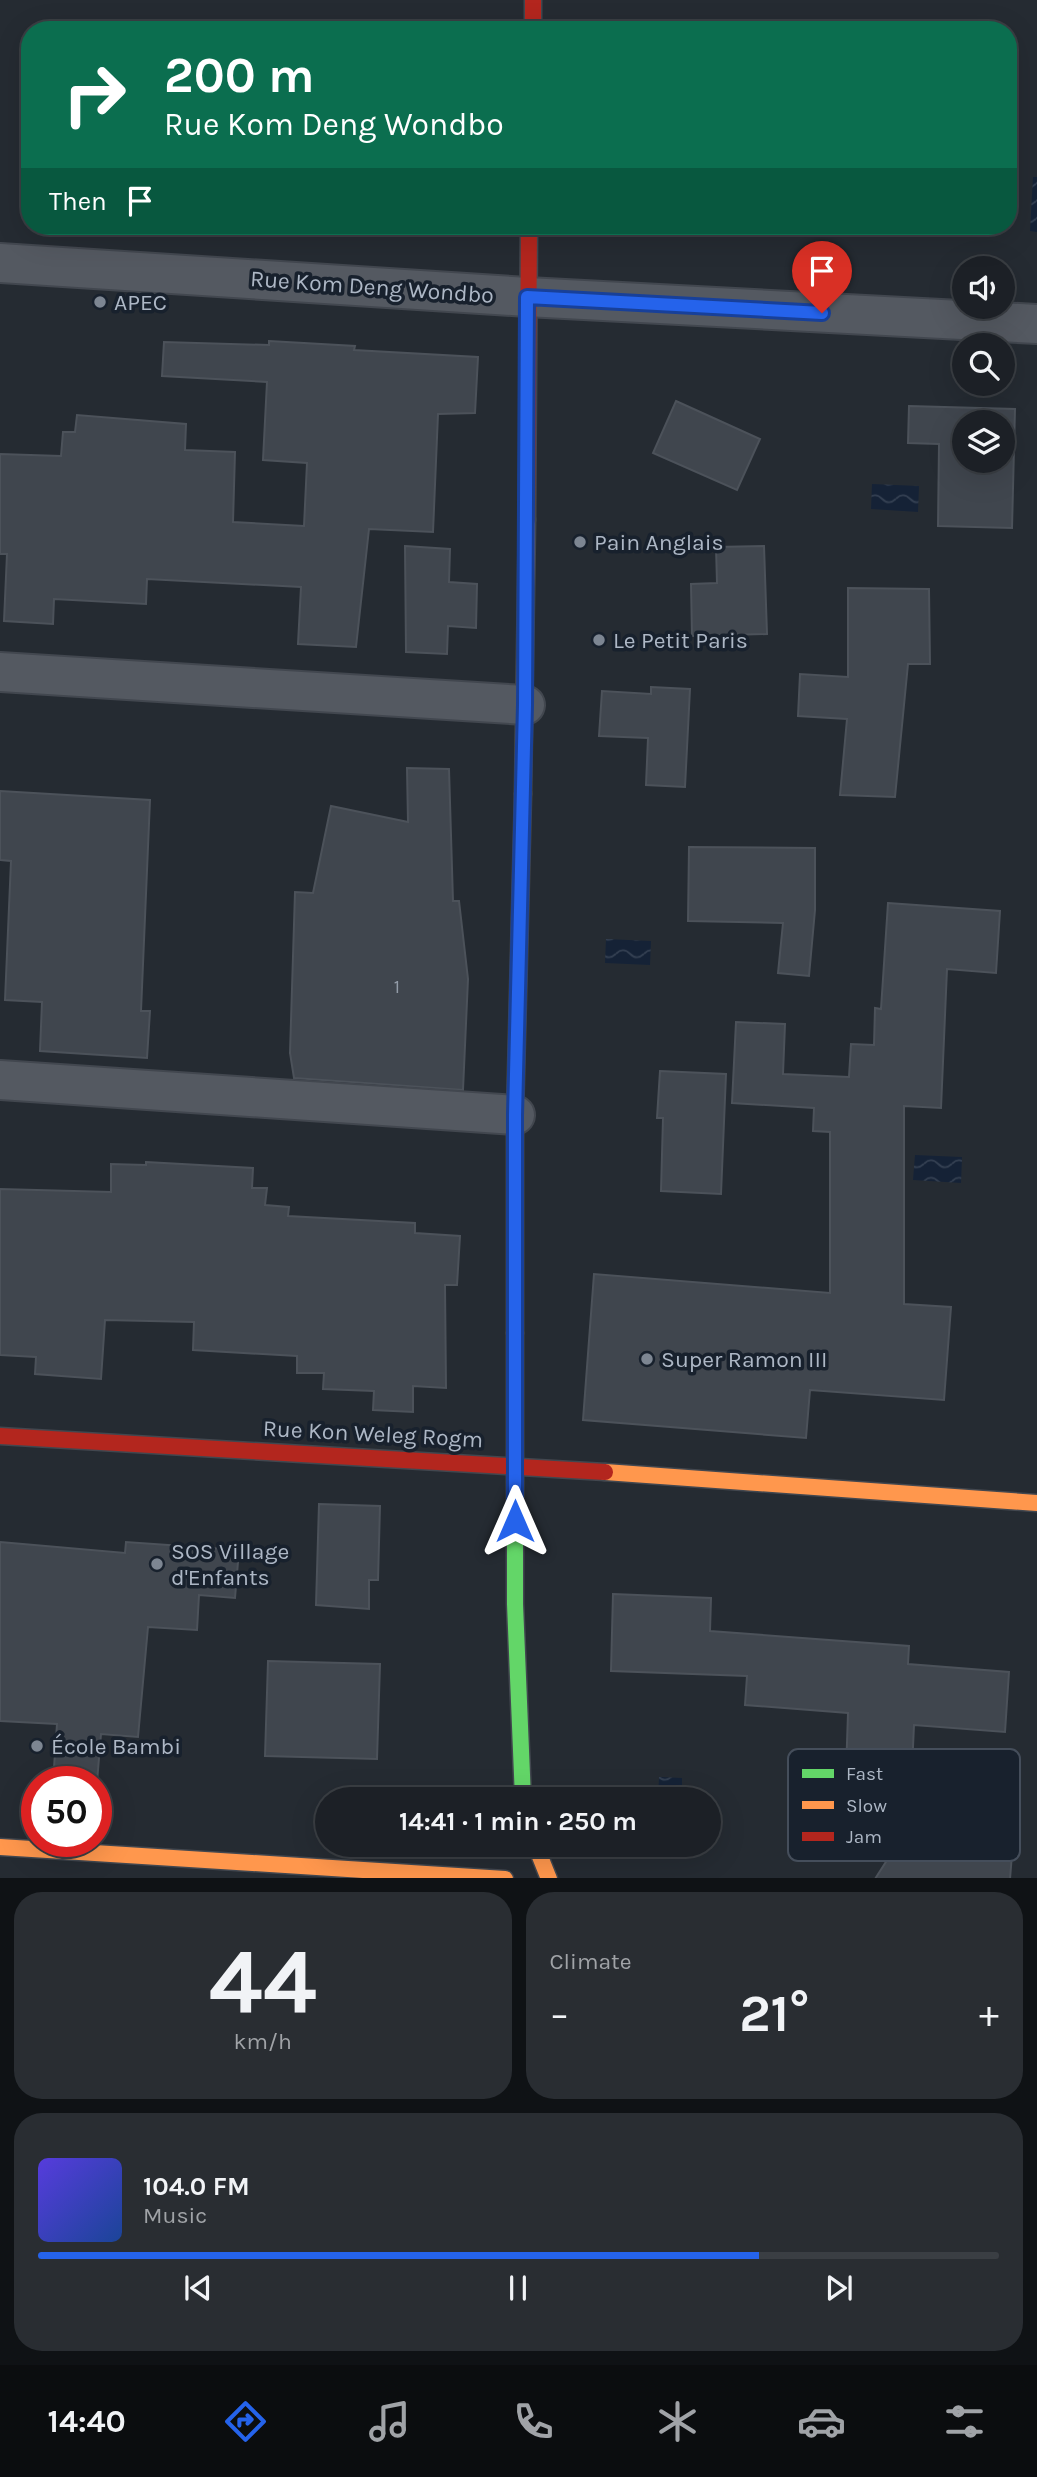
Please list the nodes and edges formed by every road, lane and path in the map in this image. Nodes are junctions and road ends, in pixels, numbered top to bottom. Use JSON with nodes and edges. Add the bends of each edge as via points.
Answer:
{"nodes":[{"id":1,"x":533,"y":0,"type":"edge"},
{"id":2,"x":533,"y":21,"type":"edge"},
{"id":3,"x":529,"y":235,"type":"edge"},
{"id":4,"x":0,"y":263,"type":"edge"},
{"id":5,"x":527,"y":297,"type":"junction"},
{"id":6,"x":1037,"y":324,"type":"edge"},
{"id":7,"x":0,"y":672,"type":"edge"},
{"id":8,"x":525,"y":705,"type":"junction"},
{"id":9,"x":0,"y":1080,"type":"edge"},
{"id":10,"x":515,"y":1115,"type":"junction"},
{"id":11,"x":0,"y":1436,"type":"edge"},
{"id":12,"x":515,"y":1465,"type":"junction"},
{"id":13,"x":1037,"y":1503,"type":"edge"},
{"id":14,"x":523,"y":1787,"type":"edge"},
{"id":15,"x":0,"y":1847,"type":"edge"},
{"id":16,"x":540,"y":1857,"type":"edge"},
{"id":17,"x":505,"y":1878,"type":"edge"},
{"id":18,"x":549,"y":1878,"type":"edge"}],
"edges":[{"from":1,"to":2,"type":"main road"},
{"from":3,"to":5,"type":"main road"},
{"from":4,"to":5,"type":"street","name":"Rue Kom Deng Wondbo"},
{"from":5,"to":6,"type":"street","name":"Rue Kom Deng Wondbo"},
{"from":5,"to":8,"type":"main road"},
{"from":7,"to":8,"type":"street"},
{"from":8,"to":10,"type":"main road"},
{"from":9,"to":10,"type":"street"},
{"from":10,"to":12,"type":"main road"},
{"from":11,"to":12,"type":"main road","name":"Rue Kon Weleg Rogm"},
{"from":12,"to":13,"type":"main road","name":"Rue Kon Weleg Rogm"},
{"from":12,"to":14,"type":"main road"},
{"from":15,"to":17,"type":"main road"},
{"from":16,"to":18,"type":"main road"}]}
